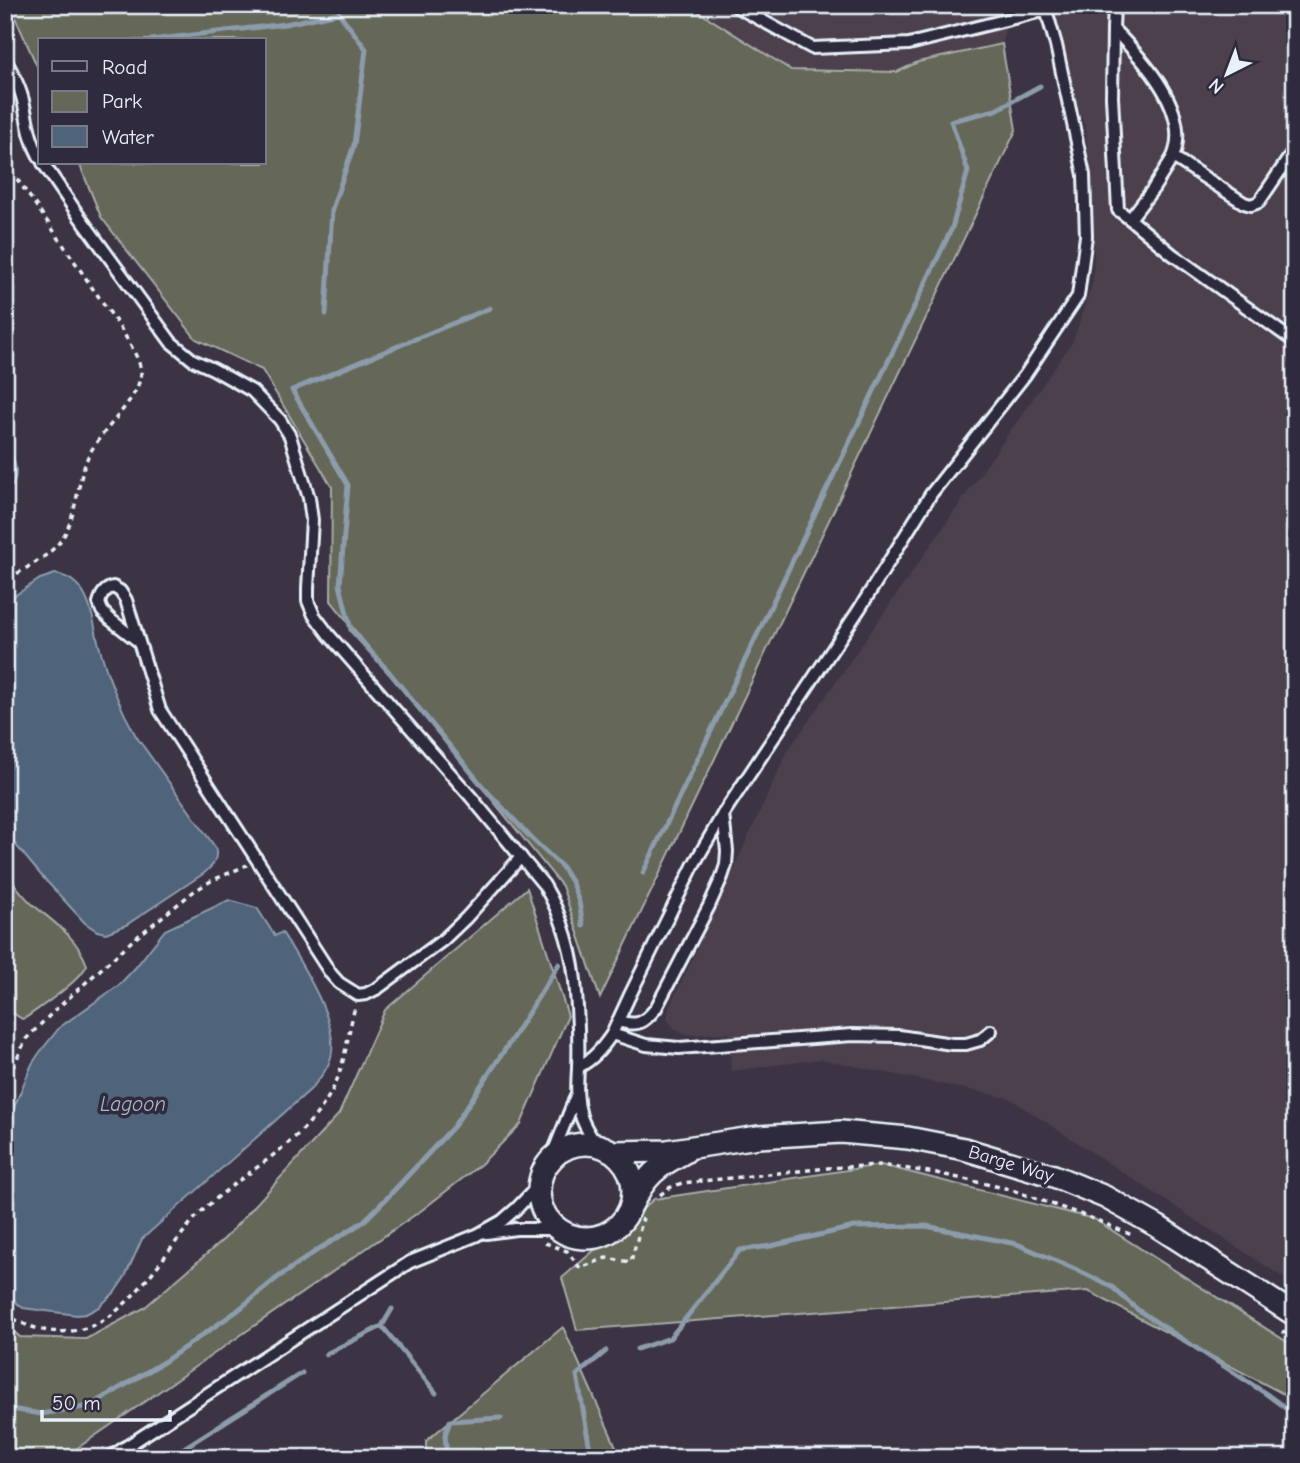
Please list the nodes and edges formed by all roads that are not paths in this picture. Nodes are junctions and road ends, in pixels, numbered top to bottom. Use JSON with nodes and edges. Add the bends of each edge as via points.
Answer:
{"nodes":[{"id":1,"x":734,"y":5,"type":"edge"},
{"id":2,"x":1114,"y":5,"type":"edge"},
{"id":3,"x":1046,"y":8,"type":"edge"},
{"id":4,"x":1113,"y":29,"type":"junction"},
{"id":5,"x":5,"y":59,"type":"edge"},
{"id":6,"x":1295,"y":149,"type":"edge"},
{"id":7,"x":38,"y":154,"type":"edge"},
{"id":8,"x":1173,"y":157,"type":"junction"},
{"id":9,"x":44,"y":164,"type":"edge"},
{"id":10,"x":1130,"y":219,"type":"junction"},
{"id":11,"x":1295,"y":342,"type":"edge"},
{"id":12,"x":138,"y":641,"type":"junction"},
{"id":13,"x":723,"y":814,"type":"junction"},
{"id":14,"x":521,"y":857,"type":"junction"},
{"id":15,"x":618,"y":1021,"type":"junction"},
{"id":16,"x":991,"y":1031,"type":"dead end"},
{"id":17,"x":612,"y":1034,"type":"junction"},
{"id":18,"x":578,"y":1067,"type":"junction"},
{"id":19,"x":576,"y":1096,"type":"junction"},
{"id":20,"x":604,"y":1148,"type":"junction"},
{"id":21,"x":693,"y":1148,"type":"junction"},
{"id":22,"x":551,"y":1158,"type":"junction"},
{"id":23,"x":538,"y":1186,"type":"junction"},
{"id":24,"x":638,"y":1210,"type":"junction"},
{"id":25,"x":556,"y":1229,"type":"junction"},
{"id":26,"x":477,"y":1235,"type":"junction"},
{"id":27,"x":1295,"y":1315,"type":"edge"},
{"id":28,"x":109,"y":1458,"type":"edge"}],
"edges":[{"from":1,"to":3,"type":"lane","via":[[812,48],[909,44]]},
{"from":2,"to":4,"type":"lane"},
{"from":3,"to":13,"type":"lane","via":[[1084,175],[1086,236],[1078,296],[1025,375],[931,494]]},
{"from":4,"to":8,"type":"lane","via":[[1139,55],[1172,107],[1178,132]]},
{"from":4,"to":10,"type":"lane","via":[[1118,211]]},
{"from":5,"to":7,"type":"lane"},
{"from":6,"to":8,"type":"lane","via":[[1259,202],[1251,205]]},
{"from":8,"to":10,"type":"lane"},
{"from":9,"to":14,"type":"lane","via":[[171,342],[193,360],[252,391],[280,420],[290,436],[309,498],[308,601],[314,615]]},
{"from":10,"to":11,"type":"lane"},
{"from":12,"to":12,"type":"lane","via":[[124,596],[113,587],[107,589],[100,607]]},
{"from":12,"to":14,"type":"lane","via":[[160,710],[331,974],[358,995],[378,988],[443,940]]},
{"from":13,"to":15,"type":"lane"},
{"from":13,"to":15,"type":"lane","via":[[726,865],[709,906],[650,1015],[640,1023]]},
{"from":14,"to":18,"type":"lane","via":[[551,897],[569,947]]},
{"from":15,"to":17,"type":"lane"},
{"from":16,"to":17,"type":"lane","via":[[980,1040],[952,1045],[852,1035],[679,1048],[646,1045]]},
{"from":17,"to":18,"type":"lane"},
{"from":18,"to":19,"type":"lane"},
{"from":19,"to":20,"type":"lane","via":[[584,1126]]},
{"from":19,"to":22,"type":"lane"},
{"from":20,"to":21,"type":"street","name":"Barge Way","via":[[650,1152]]},
{"from":20,"to":22,"type":"street","via":[[580,1144]]},
{"from":20,"to":24,"type":"street","via":[[624,1162]]},
{"from":21,"to":24,"type":"street","name":"Barge Way","via":[[648,1176],[641,1185]]},
{"from":21,"to":27,"type":"street","name":"Barge Way","via":[[758,1137],[841,1132],[908,1138],[991,1156],[1105,1197]]},
{"from":22,"to":23,"type":"street"},
{"from":23,"to":25,"type":"street","via":[[545,1217]]},
{"from":23,"to":26,"type":"lane","via":[[502,1221]]},
{"from":24,"to":25,"type":"street","via":[[602,1236],[574,1237]]},
{"from":25,"to":26,"type":"lane"},
{"from":26,"to":28,"type":"lane","via":[[410,1262]]}]}
